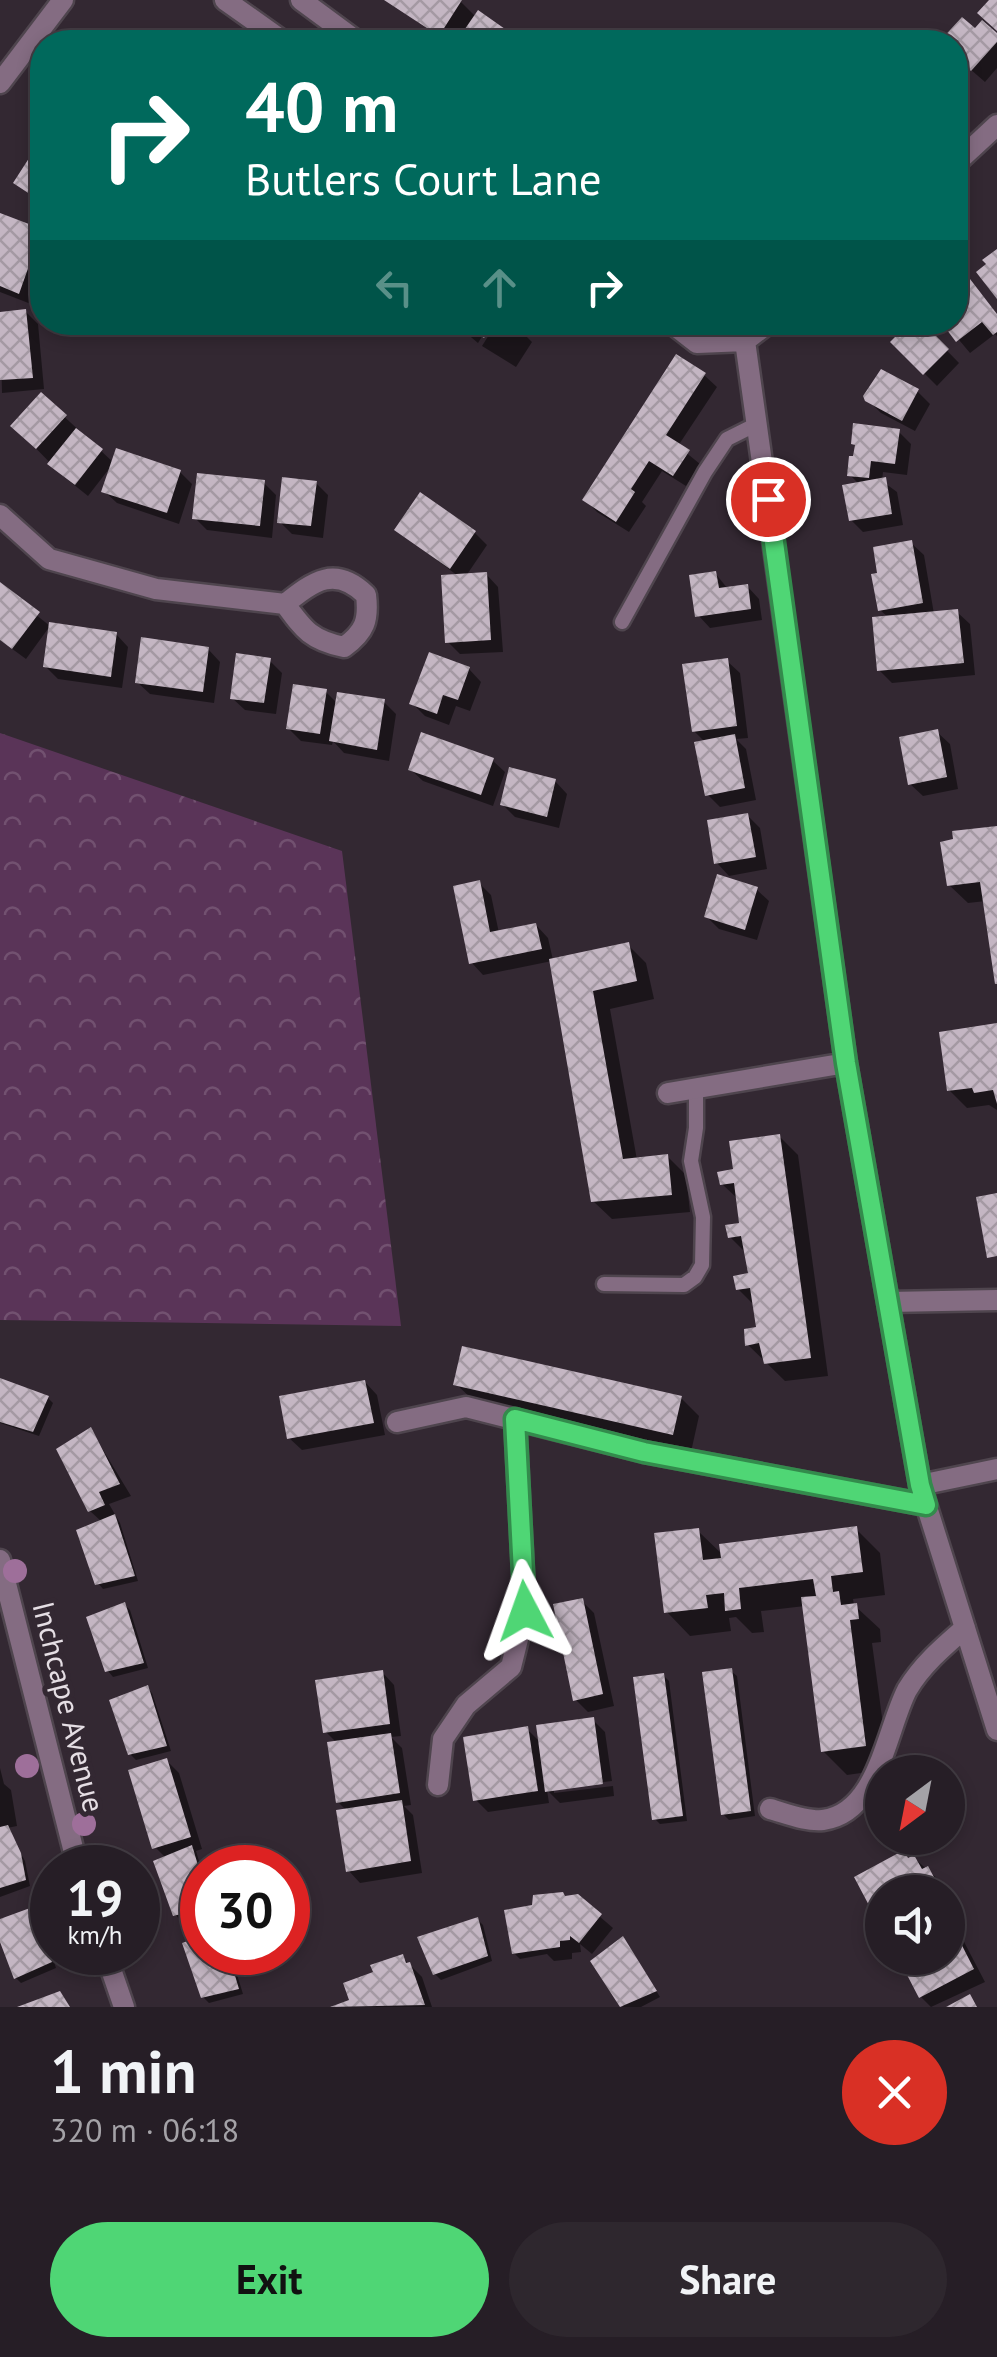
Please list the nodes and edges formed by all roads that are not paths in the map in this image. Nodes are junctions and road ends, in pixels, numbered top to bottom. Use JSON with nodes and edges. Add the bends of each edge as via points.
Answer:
{"nodes":[{"id":1,"x":62,"y":0,"type":"edge"},
{"id":2,"x":225,"y":0,"type":"edge"},
{"id":3,"x":301,"y":0,"type":"edge"},
{"id":4,"x":40,"y":30,"type":"edge"},
{"id":5,"x":267,"y":30,"type":"edge"},
{"id":6,"x":342,"y":30,"type":"edge"},
{"id":7,"x":30,"y":43,"type":"edge"},
{"id":8,"x":0,"y":83,"type":"edge"},
{"id":9,"x":997,"y":125,"type":"edge"},
{"id":10,"x":968,"y":152,"type":"edge"},
{"id":11,"x":688,"y":335,"type":"edge"},
{"id":12,"x":753,"y":335,"type":"edge"},
{"id":13,"x":745,"y":341,"type":"junction"},
{"id":14,"x":757,"y":424,"type":"junction"},
{"id":15,"x":0,"y":515,"type":"edge"},
{"id":16,"x":285,"y":604,"type":"dead end"},
{"id":17,"x":622,"y":622,"type":"dead end"},
{"id":18,"x":846,"y":1063,"type":"junction"},
{"id":19,"x":696,"y":1088,"type":"junction"},
{"id":20,"x":668,"y":1093,"type":"dead end"},
{"id":21,"x":604,"y":1284,"type":"dead end"},
{"id":22,"x":997,"y":1300,"type":"edge"},
{"id":23,"x":888,"y":1302,"type":"junction"},
{"id":24,"x":515,"y":1419,"type":"junction"},
{"id":25,"x":397,"y":1422,"type":"dead end"},
{"id":26,"x":997,"y":1469,"type":"edge"},
{"id":27,"x":923,"y":1495,"type":"junction"},
{"id":28,"x":0,"y":1560,"type":"edge"},
{"id":29,"x":964,"y":1628,"type":"junction"},
{"id":30,"x":997,"y":1730,"type":"edge"},
{"id":31,"x":438,"y":1785,"type":"dead end"},
{"id":32,"x":770,"y":1809,"type":"dead end"},
{"id":33,"x":72,"y":1845,"type":"edge"},
{"id":34,"x":113,"y":1975,"type":"edge"},
{"id":35,"x":124,"y":2007,"type":"edge"}],
"edges":[{"from":1,"to":4,"type":"street"},
{"from":2,"to":5,"type":"street"},
{"from":3,"to":6,"type":"street"},
{"from":7,"to":8,"type":"street"},
{"from":9,"to":10,"type":"street"},
{"from":11,"to":13,"type":"street","via":[[698,342]]},
{"from":12,"to":13,"type":"street"},
{"from":13,"to":14,"type":"street"},
{"from":14,"to":17,"type":"lane","via":[[728,439],[705,472]]},
{"from":14,"to":18,"type":"street"},
{"from":15,"to":16,"type":"street","via":[[49,559],[156,589]]},
{"from":18,"to":19,"type":"street"},
{"from":18,"to":23,"type":"street"},
{"from":19,"to":20,"type":"street"},
{"from":19,"to":21,"type":"lane","via":[[691,1161],[702,1217],[702,1265],[684,1285]]},
{"from":22,"to":23,"type":"street"},
{"from":23,"to":27,"type":"street"},
{"from":24,"to":25,"type":"street","via":[[466,1406]]},
{"from":24,"to":27,"type":"street","via":[[644,1452]]},
{"from":24,"to":31,"type":"street","via":[[525,1611],[510,1667],[466,1705],[443,1739]]},
{"from":26,"to":27,"type":"street"},
{"from":27,"to":29,"type":"street"},
{"from":28,"to":33,"type":"street","name":"Inchcape Avenue"},
{"from":29,"to":30,"type":"street"},
{"from":29,"to":32,"type":"street","via":[[926,1662],[908,1690],[878,1772],[848,1812],[821,1821]]},
{"from":34,"to":35,"type":"street"}]}
